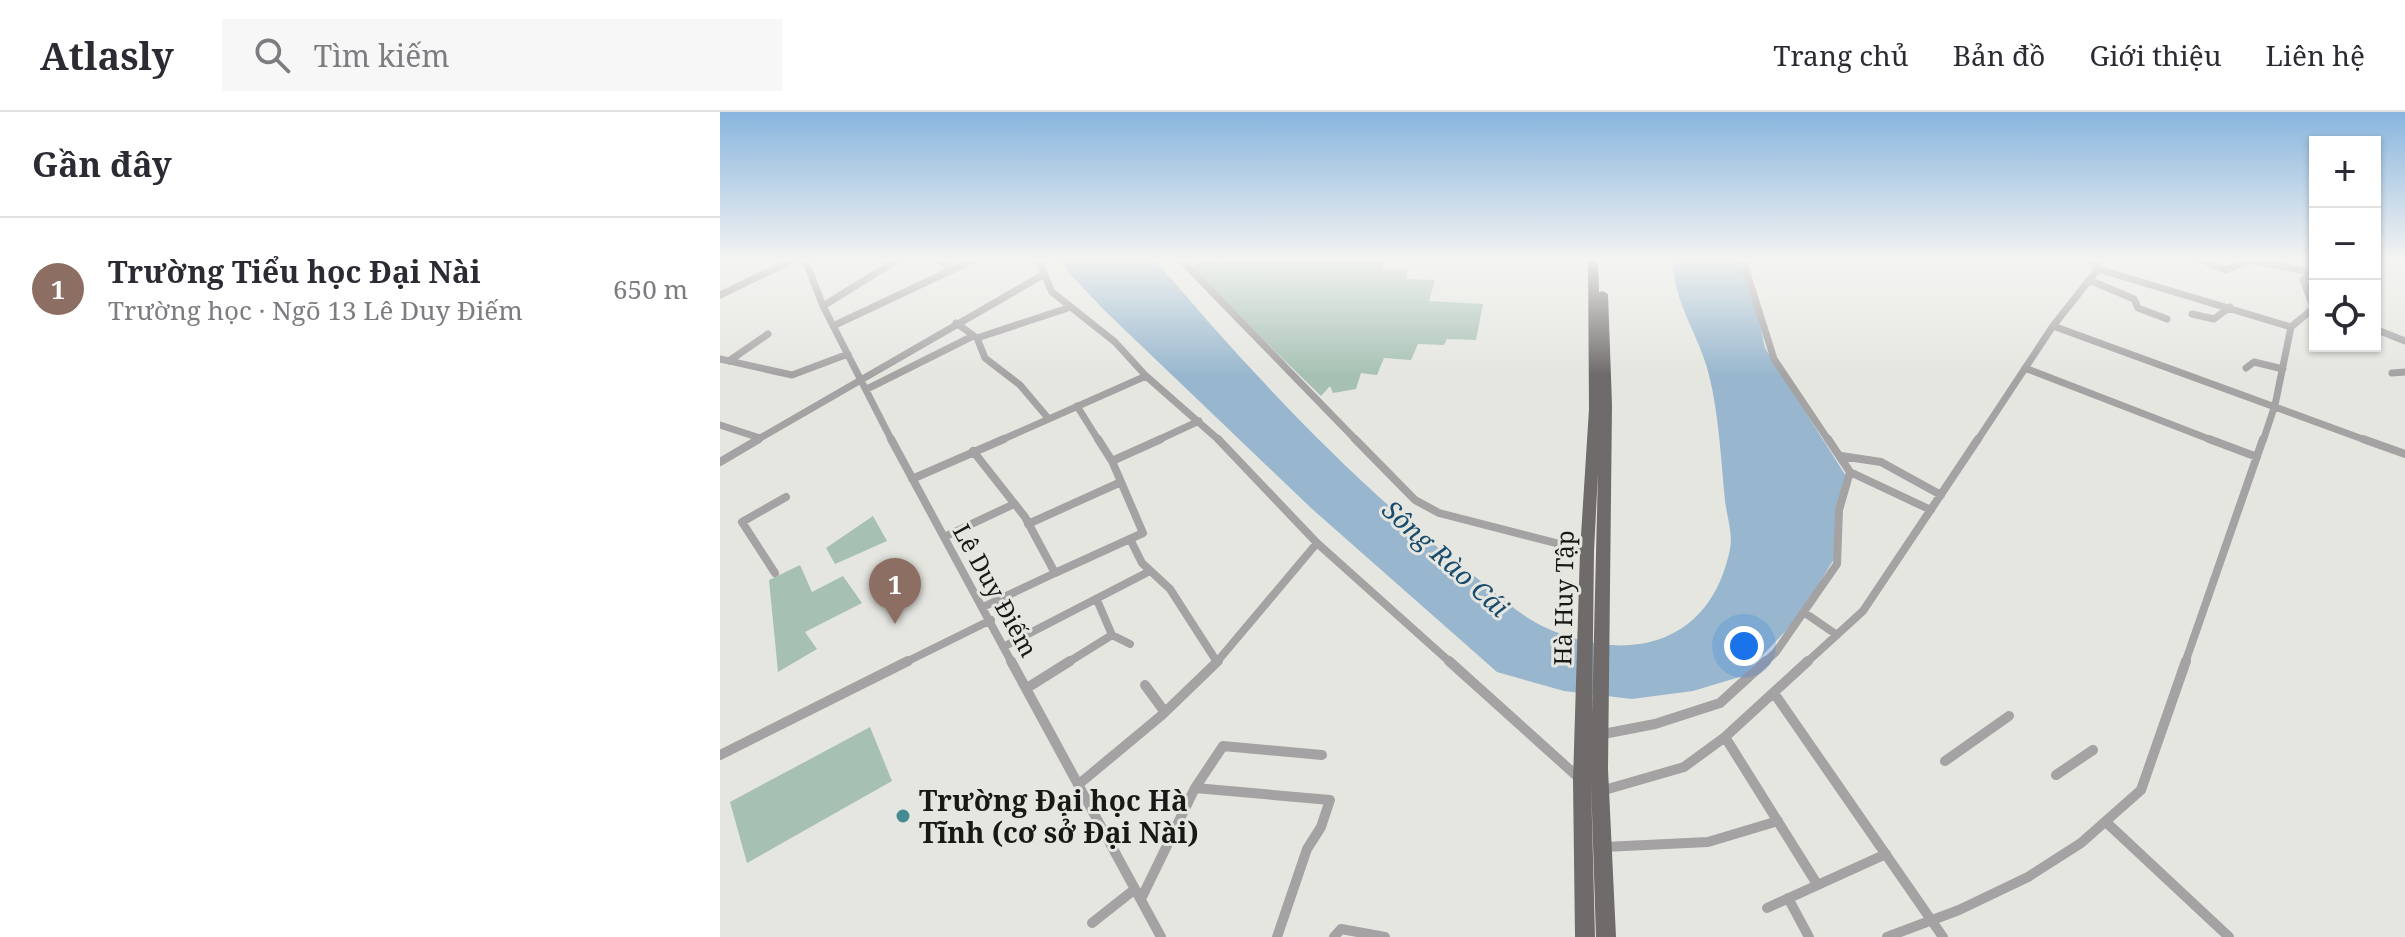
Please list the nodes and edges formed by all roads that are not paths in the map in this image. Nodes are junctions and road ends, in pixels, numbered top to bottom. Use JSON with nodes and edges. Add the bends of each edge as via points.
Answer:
{"nodes":[{"id":1,"x":820,"y":298,"type":"edge"},
{"id":2,"x":835,"y":298,"type":"edge"},
{"id":3,"x":890,"y":298,"type":"edge"},
{"id":4,"x":1000,"y":298,"type":"edge"},
{"id":5,"x":1060,"y":298,"type":"edge"},
{"id":6,"x":1216,"y":298,"type":"edge"},
{"id":7,"x":1594,"y":298,"type":"edge"},
{"id":8,"x":1603,"y":298,"type":"edge"},
{"id":9,"x":1755,"y":298,"type":"edge"},
{"id":10,"x":2075,"y":298,"type":"edge"},
{"id":11,"x":2133,"y":298,"type":"edge"},
{"id":12,"x":2200,"y":298,"type":"edge"},
{"id":13,"x":823,"y":306,"type":"junction"},
{"id":14,"x":1071,"y":307,"type":"junction"},
{"id":15,"x":2230,"y":307,"type":"junction"},
{"id":16,"x":2309,"y":311,"type":"edge"},
{"id":17,"x":2192,"y":314,"type":"dead end"},
{"id":18,"x":2167,"y":319,"type":"dead end"},
{"id":19,"x":956,"y":323,"type":"junction"},
{"id":20,"x":833,"y":326,"type":"junction"},
{"id":21,"x":2053,"y":326,"type":"junction"},
{"id":22,"x":2291,"y":327,"type":"junction"},
{"id":23,"x":2381,"y":331,"type":"edge"},
{"id":24,"x":768,"y":334,"type":"dead end"},
{"id":25,"x":975,"y":337,"type":"junction"},
{"id":26,"x":2405,"y":341,"type":"edge"},
{"id":27,"x":848,"y":354,"type":"junction"},
{"id":28,"x":724,"y":360,"type":"edge"},
{"id":29,"x":2025,"y":368,"type":"junction"},
{"id":30,"x":2246,"y":368,"type":"dead end"},
{"id":31,"x":2283,"y":369,"type":"junction"},
{"id":32,"x":2405,"y":372,"type":"edge"},
{"id":33,"x":2392,"y":373,"type":"dead end"},
{"id":34,"x":1146,"y":376,"type":"junction"},
{"id":35,"x":859,"y":378,"type":"junction"},
{"id":36,"x":867,"y":389,"type":"junction"},
{"id":37,"x":2275,"y":405,"type":"junction"},
{"id":38,"x":1077,"y":406,"type":"junction"},
{"id":39,"x":1048,"y":418,"type":"junction"},
{"id":40,"x":1199,"y":421,"type":"junction"},
{"id":41,"x":720,"y":425,"type":"edge"},
{"id":42,"x":760,"y":438,"type":"junction"},
{"id":43,"x":973,"y":451,"type":"junction"},
{"id":44,"x":2405,"y":454,"type":"edge"},
{"id":45,"x":1841,"y":456,"type":"junction"},
{"id":46,"x":2257,"y":457,"type":"junction"},
{"id":47,"x":1112,"y":461,"type":"junction"},
{"id":48,"x":720,"y":462,"type":"edge"},
{"id":49,"x":1850,"y":472,"type":"junction"},
{"id":50,"x":912,"y":479,"type":"junction"},
{"id":51,"x":1121,"y":482,"type":"junction"},
{"id":52,"x":1941,"y":495,"type":"junction"},
{"id":53,"x":786,"y":497,"type":"dead end"},
{"id":54,"x":1014,"y":504,"type":"junction"},
{"id":55,"x":1931,"y":510,"type":"junction"},
{"id":56,"x":1028,"y":524,"type":"junction"},
{"id":57,"x":944,"y":537,"type":"junction"},
{"id":58,"x":1130,"y":539,"type":"junction"},
{"id":59,"x":1317,"y":543,"type":"junction"},
{"id":60,"x":1587,"y":551,"type":"junction"},
{"id":61,"x":1150,"y":571,"type":"junction"},
{"id":62,"x":775,"y":573,"type":"dead end"},
{"id":63,"x":1055,"y":573,"type":"junction"},
{"id":64,"x":1097,"y":600,"type":"junction"},
{"id":65,"x":983,"y":607,"type":"junction"},
{"id":66,"x":1805,"y":613,"type":"junction"},
{"id":67,"x":991,"y":620,"type":"junction"},
{"id":68,"x":1593,"y":625,"type":"junction"},
{"id":69,"x":1112,"y":635,"type":"junction"},
{"id":70,"x":1837,"y":635,"type":"junction"},
{"id":71,"x":1130,"y":644,"type":"dead end"},
{"id":72,"x":1005,"y":646,"type":"junction"},
{"id":73,"x":1217,"y":662,"type":"junction"},
{"id":74,"x":1145,"y":685,"type":"dead end"},
{"id":75,"x":1027,"y":688,"type":"junction"},
{"id":76,"x":1774,"y":693,"type":"junction"},
{"id":77,"x":1164,"y":711,"type":"junction"},
{"id":78,"x":2009,"y":716,"type":"dead end"},
{"id":79,"x":1592,"y":736,"type":"junction"},
{"id":80,"x":1725,"y":737,"type":"junction"},
{"id":81,"x":2093,"y":750,"type":"dead end"},
{"id":82,"x":720,"y":755,"type":"edge"},
{"id":83,"x":1322,"y":755,"type":"dead end"},
{"id":84,"x":1945,"y":761,"type":"dead end"},
{"id":85,"x":2056,"y":775,"type":"dead end"},
{"id":86,"x":1582,"y":781,"type":"junction"},
{"id":87,"x":1079,"y":784,"type":"junction"},
{"id":88,"x":1195,"y":788,"type":"junction"},
{"id":89,"x":1600,"y":791,"type":"junction"},
{"id":90,"x":1778,"y":821,"type":"junction"},
{"id":91,"x":2107,"y":823,"type":"junction"},
{"id":92,"x":1603,"y":847,"type":"junction"},
{"id":93,"x":1886,"y":854,"type":"junction"},
{"id":94,"x":1817,"y":884,"type":"junction"},
{"id":95,"x":1138,"y":894,"type":"junction"},
{"id":96,"x":1788,"y":898,"type":"junction"},
{"id":97,"x":1767,"y":908,"type":"dead end"},
{"id":98,"x":1932,"y":921,"type":"junction"},
{"id":99,"x":1092,"y":923,"type":"dead end"},
{"id":100,"x":1161,"y":937,"type":"edge"},
{"id":101,"x":1277,"y":937,"type":"edge"},
{"id":102,"x":1334,"y":937,"type":"edge"},
{"id":103,"x":1385,"y":937,"type":"edge"},
{"id":104,"x":1585,"y":937,"type":"edge"},
{"id":105,"x":1606,"y":937,"type":"edge"},
{"id":106,"x":1809,"y":937,"type":"edge"},
{"id":107,"x":1887,"y":937,"type":"edge"},
{"id":108,"x":1943,"y":937,"type":"edge"},
{"id":109,"x":2229,"y":937,"type":"edge"}],
"edges":[{"from":1,"to":13,"type":"street","name":"Lê Duy Điếm"},
{"from":2,"to":13,"type":"street"},
{"from":3,"to":20,"type":"street"},
{"from":4,"to":19,"type":"street"},
{"from":5,"to":14,"type":"street"},
{"from":6,"to":60,"type":"street","via":[[1415,500],[1439,513]]},
{"from":7,"to":60,"type":"main road","name":"Hà Huy Tập","via":[[1595,409]]},
{"from":8,"to":68,"type":"main road","name":"Hà Huy Tập","via":[[1606,405]]},
{"from":9,"to":45,"type":"street","via":[[1774,359]]},
{"from":10,"to":21,"type":"street"},
{"from":11,"to":18,"type":"street","via":[[2138,308]]},
{"from":12,"to":15,"type":"street"},
{"from":13,"to":20,"type":"street","name":"Lê Duy Điếm"},
{"from":14,"to":25,"type":"street"},
{"from":14,"to":34,"type":"street","via":[[1115,342]]},
{"from":15,"to":17,"type":"street","via":[[2214,319]]},
{"from":15,"to":22,"type":"street"},
{"from":16,"to":22,"type":"street"},
{"from":19,"to":25,"type":"street"},
{"from":19,"to":35,"type":"street"},
{"from":20,"to":27,"type":"street","name":"Lê Duy Điếm"},
{"from":21,"to":29,"type":"street"},
{"from":21,"to":37,"type":"street"},
{"from":22,"to":31,"type":"street"},
{"from":23,"to":26,"type":"street"},
{"from":24,"to":28,"type":"street"},
{"from":25,"to":36,"type":"street"},
{"from":25,"to":39,"type":"street","via":[[985,358],[1020,385]]},
{"from":27,"to":28,"type":"street","via":[[792,375]]},
{"from":27,"to":35,"type":"street","name":"Lê Duy Điếm"},
{"from":29,"to":46,"type":"street"},
{"from":29,"to":52,"type":"street"},
{"from":30,"to":31,"type":"street","via":[[2254,362]]},
{"from":31,"to":37,"type":"street"},
{"from":32,"to":33,"type":"street"},
{"from":34,"to":38,"type":"street"},
{"from":34,"to":40,"type":"street"},
{"from":35,"to":36,"type":"street","name":"Lê Duy Điếm"},
{"from":35,"to":42,"type":"street"},
{"from":36,"to":50,"type":"street","name":"Lê Duy Điếm"},
{"from":37,"to":44,"type":"street"},
{"from":37,"to":46,"type":"street"},
{"from":38,"to":39,"type":"street"},
{"from":38,"to":47,"type":"street"},
{"from":39,"to":43,"type":"street"},
{"from":40,"to":47,"type":"street"},
{"from":40,"to":59,"type":"street"},
{"from":41,"to":42,"type":"street"},
{"from":42,"to":48,"type":"street"},
{"from":43,"to":50,"type":"street"},
{"from":43,"to":54,"type":"street"},
{"from":45,"to":49,"type":"street"},
{"from":45,"to":52,"type":"street","via":[[1881,462]]},
{"from":46,"to":91,"type":"street","via":[[2141,790]]},
{"from":47,"to":51,"type":"street"},
{"from":49,"to":55,"type":"street"},
{"from":49,"to":66,"type":"street","via":[[1839,510],[1837,564]]},
{"from":50,"to":57,"type":"street","name":"Lê Duy Điếm"},
{"from":51,"to":56,"type":"street"},
{"from":51,"to":58,"type":"street","via":[[1143,533]]},
{"from":52,"to":55,"type":"street"},
{"from":53,"to":62,"type":"street","via":[[742,522]]},
{"from":54,"to":56,"type":"street"},
{"from":54,"to":57,"type":"street"},
{"from":55,"to":70,"type":"street","via":[[1863,611]]},
{"from":56,"to":63,"type":"street"},
{"from":57,"to":65,"type":"street","name":"Lê Duy Điếm"},
{"from":58,"to":61,"type":"street"},
{"from":58,"to":63,"type":"street"},
{"from":59,"to":73,"type":"street"},
{"from":59,"to":86,"type":"street"},
{"from":60,"to":68,"type":"main road","name":"Hà Huy Tập"},
{"from":61,"to":64,"type":"street"},
{"from":61,"to":73,"type":"street","via":[[1170,589]]},
{"from":63,"to":65,"type":"street"},
{"from":64,"to":69,"type":"street"},
{"from":64,"to":72,"type":"street"},
{"from":65,"to":67,"type":"street","name":"Lê Duy Điếm"},
{"from":66,"to":70,"type":"street"},
{"from":66,"to":79,"type":"street","via":[[1776,652],[1720,703],[1655,724]]},
{"from":67,"to":72,"type":"street","name":"Lê Duy Điếm"},
{"from":67,"to":82,"type":"street"},
{"from":68,"to":79,"type":"main road","name":"Hà Huy Tập"},
{"from":69,"to":71,"type":"street"},
{"from":69,"to":75,"type":"street"},
{"from":70,"to":76,"type":"street"},
{"from":72,"to":75,"type":"street","name":"Lê Duy Điếm"},
{"from":73,"to":77,"type":"street"},
{"from":74,"to":77,"type":"street"},
{"from":75,"to":87,"type":"street","name":"Lê Duy Điếm"},
{"from":76,"to":80,"type":"street"},
{"from":76,"to":93,"type":"street"},
{"from":77,"to":87,"type":"street"},
{"from":78,"to":84,"type":"street"},
{"from":79,"to":86,"type":"main road","name":"Hà Huy Tập"},
{"from":79,"to":89,"type":"main road","name":"Hà Huy Tập"},
{"from":80,"to":89,"type":"street","via":[[1670,774]]},
{"from":80,"to":90,"type":"street"},
{"from":81,"to":85,"type":"street"},
{"from":83,"to":88,"type":"street","via":[[1223,746]]},
{"from":86,"to":104,"type":"main road","name":"Hà Huy Tập"},
{"from":87,"to":95,"type":"street","name":"Lê Duy Điếm"},
{"from":88,"to":95,"type":"street"},
{"from":88,"to":101,"type":"street","via":[[1330,800]]},
{"from":89,"to":92,"type":"main road","name":"Hà Huy Tập"},
{"from":90,"to":92,"type":"street","via":[[1708,842]]},
{"from":90,"to":94,"type":"street"},
{"from":91,"to":98,"type":"street","via":[[2069,852]]},
{"from":91,"to":109,"type":"street"},
{"from":92,"to":105,"type":"main road","name":"Hà Huy Tập"},
{"from":93,"to":94,"type":"street"},
{"from":93,"to":98,"type":"street"},
{"from":94,"to":96,"type":"street"},
{"from":95,"to":99,"type":"street"},
{"from":95,"to":100,"type":"street","name":"Lê Duy Điếm"},
{"from":96,"to":97,"type":"street"},
{"from":96,"to":106,"type":"street"},
{"from":98,"to":107,"type":"street"},
{"from":98,"to":108,"type":"street"},
{"from":102,"to":103,"type":"street","via":[[1341,929]]}]}
